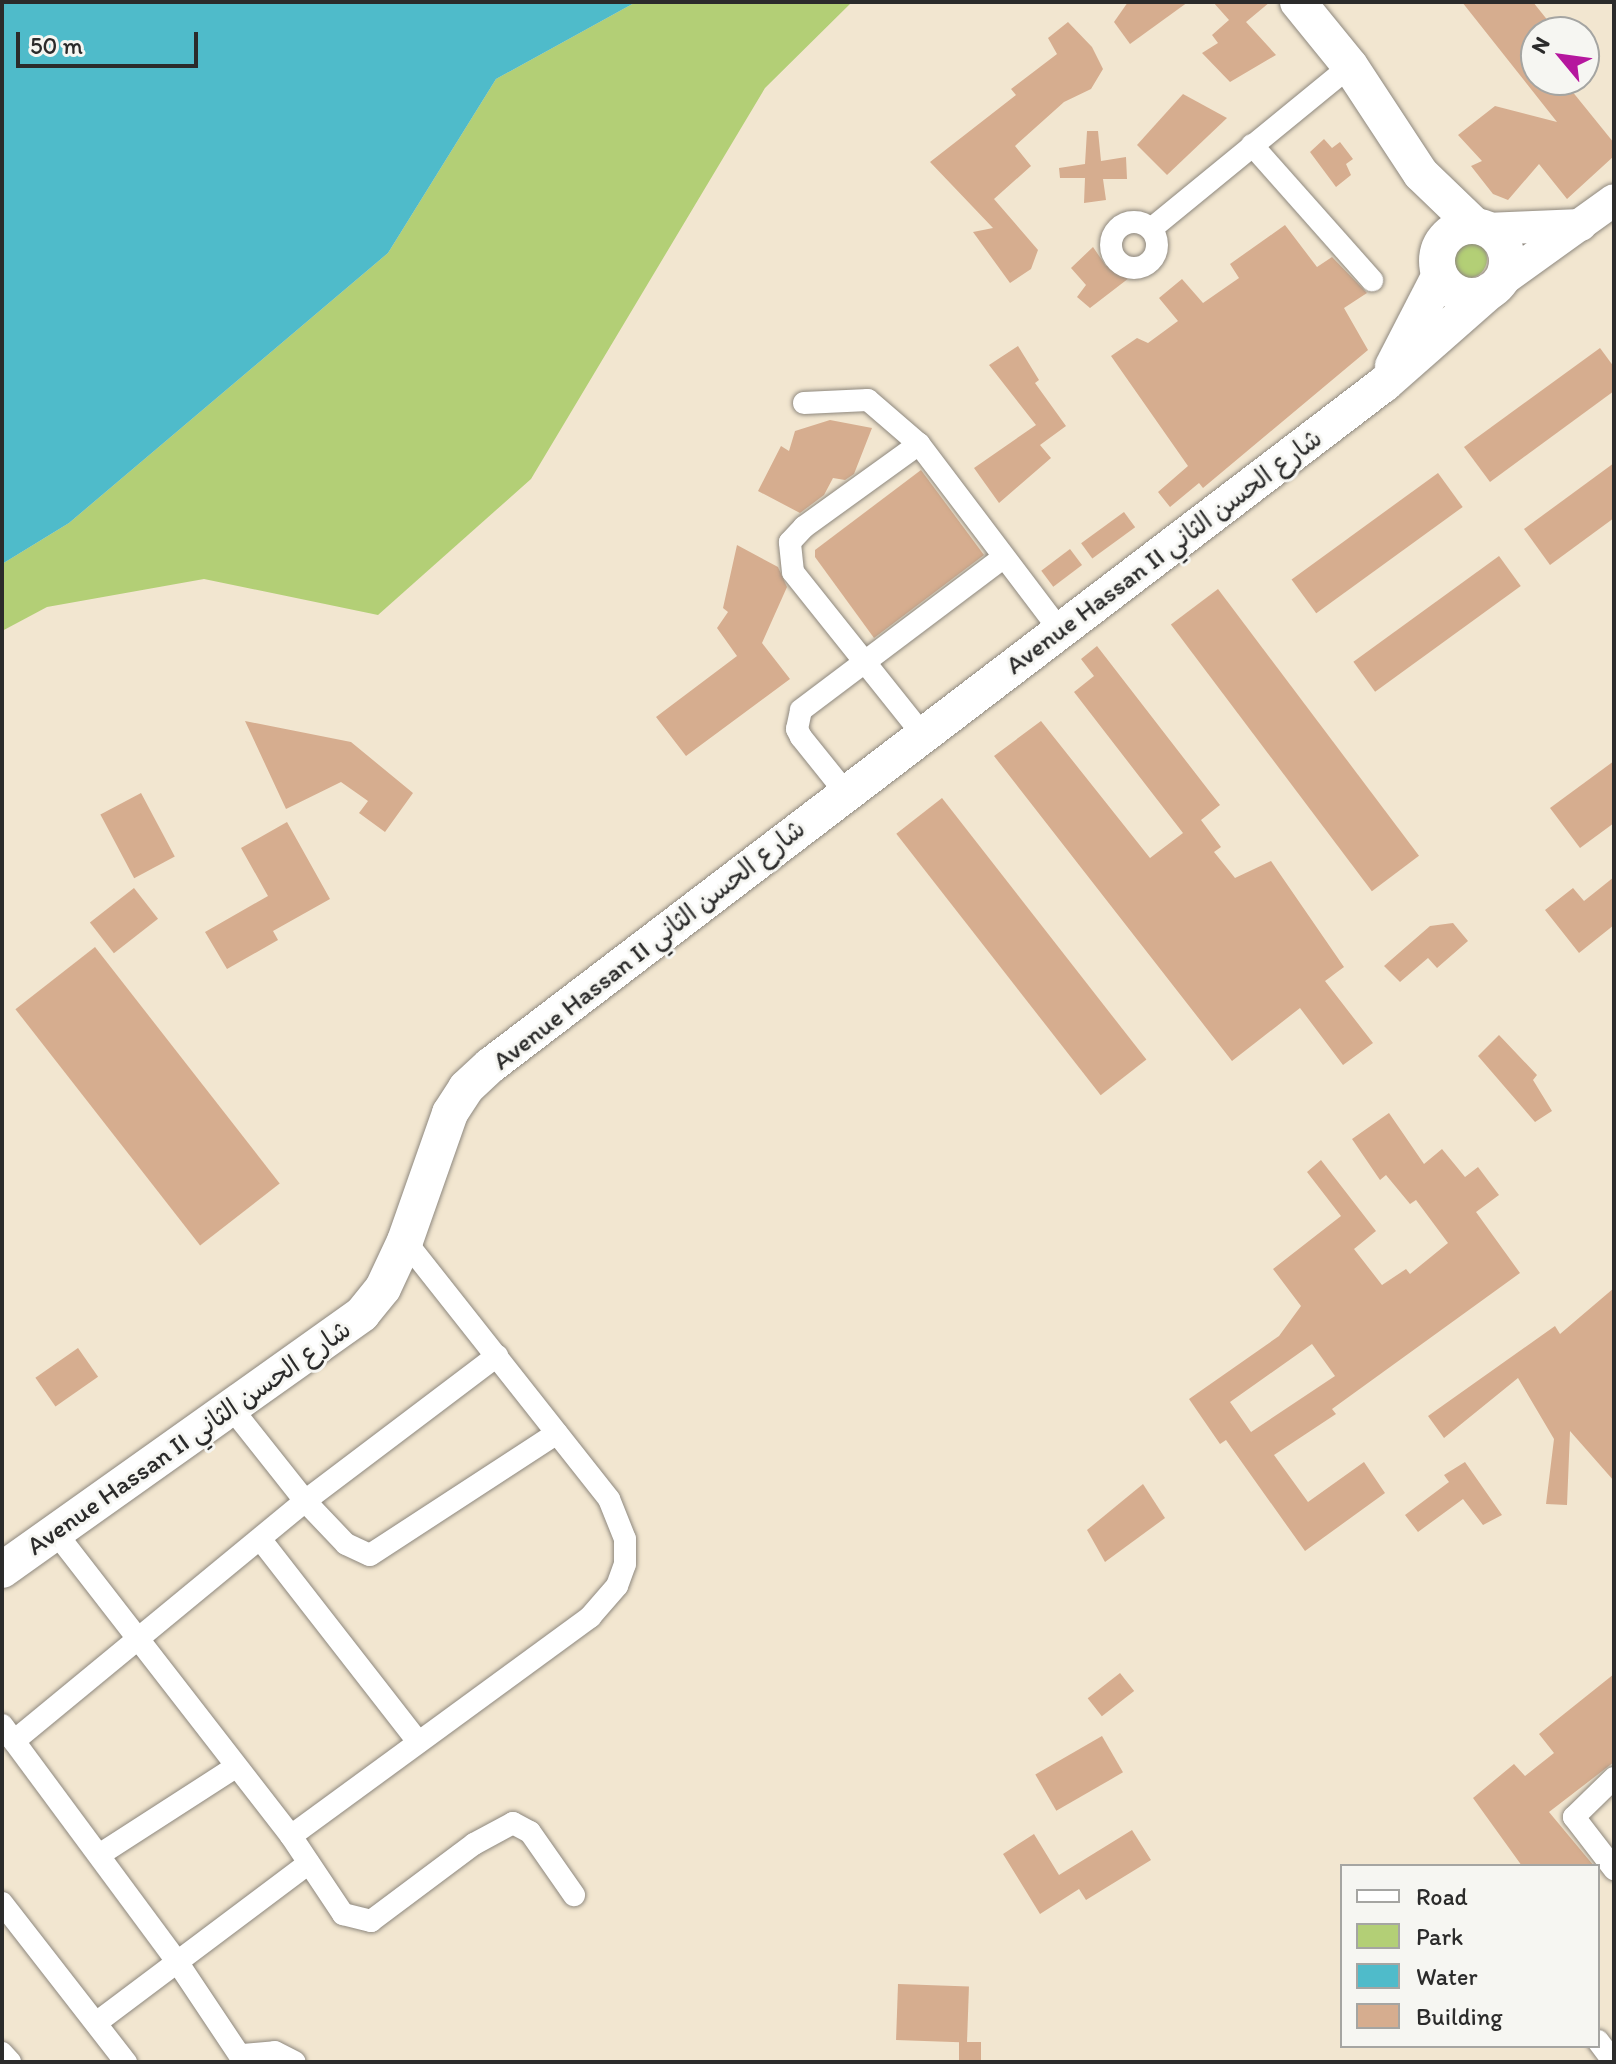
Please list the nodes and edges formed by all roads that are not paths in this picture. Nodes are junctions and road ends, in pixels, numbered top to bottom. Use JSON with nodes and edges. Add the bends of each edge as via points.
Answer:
{"nodes":[{"id":1,"x":1298,"y":2,"type":"edge"},
{"id":2,"x":1350,"y":66,"type":"junction"},
{"id":3,"x":1252,"y":145,"type":"junction"},
{"id":4,"x":1421,"y":174,"type":"junction"},
{"id":5,"x":1614,"y":200,"type":"edge"},
{"id":6,"x":1581,"y":225,"type":"junction"},
{"id":7,"x":1480,"y":228,"type":"junction"},
{"id":8,"x":1151,"y":229,"type":"dead end"},
{"id":9,"x":1438,"y":269,"type":"junction"},
{"id":10,"x":1372,"y":280,"type":"dead end"},
{"id":11,"x":1495,"y":287,"type":"junction"},
{"id":12,"x":1384,"y":384,"type":"junction"},
{"id":13,"x":804,"y":403,"type":"dead end"},
{"id":14,"x":919,"y":444,"type":"junction"},
{"id":15,"x":1003,"y":558,"type":"junction"},
{"id":16,"x":1061,"y":632,"type":"junction"},
{"id":17,"x":861,"y":661,"type":"junction"},
{"id":18,"x":923,"y":735,"type":"junction"},
{"id":19,"x":846,"y":793,"type":"junction"},
{"id":20,"x":405,"y":1241,"type":"junction"},
{"id":21,"x":497,"y":1356,"type":"junction"},
{"id":22,"x":233,"y":1410,"type":"junction"},
{"id":23,"x":557,"y":1433,"type":"junction"},
{"id":24,"x":305,"y":1501,"type":"junction"},
{"id":25,"x":56,"y":1533,"type":"junction"},
{"id":26,"x":261,"y":1540,"type":"junction"},
{"id":27,"x":2,"y":1570,"type":"edge"},
{"id":28,"x":135,"y":1639,"type":"junction"},
{"id":29,"x":8,"y":1733,"type":"edge"},
{"id":30,"x":418,"y":1742,"type":"junction"},
{"id":31,"x":234,"y":1768,"type":"junction"},
{"id":32,"x":1614,"y":1778,"type":"edge"},
{"id":33,"x":291,"y":1836,"type":"junction"},
{"id":34,"x":99,"y":1855,"type":"junction"},
{"id":35,"x":309,"y":1863,"type":"junction"},
{"id":36,"x":1614,"y":1869,"type":"edge"},
{"id":37,"x":574,"y":1895,"type":"dead end"},
{"id":38,"x":2,"y":1903,"type":"edge"},
{"id":39,"x":178,"y":1963,"type":"junction"},
{"id":40,"x":96,"y":2023,"type":"junction"},
{"id":41,"x":1600,"y":2044,"type":"edge"},
{"id":42,"x":2,"y":2053,"type":"edge"},
{"id":43,"x":244,"y":2059,"type":"edge"},
{"id":44,"x":10,"y":2062,"type":"edge"},
{"id":45,"x":126,"y":2062,"type":"edge"},
{"id":46,"x":295,"y":2062,"type":"edge"},
{"id":47,"x":1614,"y":2062,"type":"edge"}],
"edges":[{"from":1,"to":2,"type":"main road"},
{"from":2,"to":3,"type":"street"},
{"from":2,"to":4,"type":"main road"},
{"from":3,"to":8,"type":"street"},
{"from":3,"to":10,"type":"street"},
{"from":4,"to":7,"type":"main road"},
{"from":4,"to":9,"type":"main road"},
{"from":5,"to":6,"type":"main road"},
{"from":6,"to":7,"type":"main road"},
{"from":6,"to":11,"type":"main road"},
{"from":7,"to":9,"type":"main road","via":[[1448,236]]},
{"from":7,"to":11,"type":"main road","via":[[1504,247],[1505,271]]},
{"from":9,"to":11,"type":"main road","via":[[1461,294]]},
{"from":9,"to":12,"type":"main road","name":"Avenue Hassan II شارع الحسن الثاني"},
{"from":11,"to":12,"type":"main road","name":"Avenue Hassan II شارع الحسن الثاني"},
{"from":12,"to":16,"type":"main road","name":"Avenue Hassan II شارع الحسن الثاني"},
{"from":13,"to":14,"type":"street","via":[[868,400]]},
{"from":14,"to":15,"type":"street"},
{"from":14,"to":17,"type":"street","via":[[790,542],[793,572]]},
{"from":15,"to":16,"type":"street"},
{"from":15,"to":17,"type":"street"},
{"from":16,"to":18,"type":"main road","name":"Avenue Hassan II شارع الحسن الثاني"},
{"from":17,"to":18,"type":"street"},
{"from":17,"to":19,"type":"street","via":[[809,702],[798,719],[801,737]]},
{"from":18,"to":19,"type":"main road","name":"Avenue Hassan II شارع الحسن الثاني"},
{"from":19,"to":20,"type":"main road","name":"Avenue Hassan II شارع الحسن الثاني","via":[[466,1088],[443,1127]]},
{"from":20,"to":21,"type":"street"},
{"from":20,"to":22,"type":"main road","name":"Avenue Hassan II شارع الحسن الثاني","via":[[383,1288],[362,1314]]},
{"from":21,"to":23,"type":"street"},
{"from":21,"to":24,"type":"street"},
{"from":22,"to":24,"type":"street"},
{"from":22,"to":25,"type":"main road","name":"Avenue Hassan II شارع الحسن الثاني"},
{"from":23,"to":24,"type":"street","via":[[370,1555],[346,1544]]},
{"from":23,"to":30,"type":"street","via":[[620,1519],[625,1564],[617,1586],[590,1617]]},
{"from":24,"to":26,"type":"street"},
{"from":25,"to":27,"type":"main road","name":"Avenue Hassan II شارع الحسن الثاني"},
{"from":25,"to":28,"type":"street"},
{"from":26,"to":28,"type":"street"},
{"from":26,"to":30,"type":"street"},
{"from":28,"to":29,"type":"street"},
{"from":28,"to":31,"type":"street"},
{"from":29,"to":34,"type":"street"},
{"from":30,"to":33,"type":"street"},
{"from":31,"to":33,"type":"street"},
{"from":31,"to":34,"type":"street"},
{"from":32,"to":36,"type":"street","via":[[1574,1817]]},
{"from":33,"to":35,"type":"street"},
{"from":34,"to":39,"type":"street"},
{"from":35,"to":37,"type":"street","via":[[343,1914],[371,1921],[489,1834],[516,1823],[530,1832]]},
{"from":35,"to":39,"type":"street"},
{"from":38,"to":40,"type":"street"},
{"from":39,"to":40,"type":"street"},
{"from":39,"to":43,"type":"street"},
{"from":40,"to":45,"type":"street"},
{"from":41,"to":47,"type":"street"},
{"from":42,"to":44,"type":"street"},
{"from":43,"to":46,"type":"street","via":[[275,2052]]}]}
